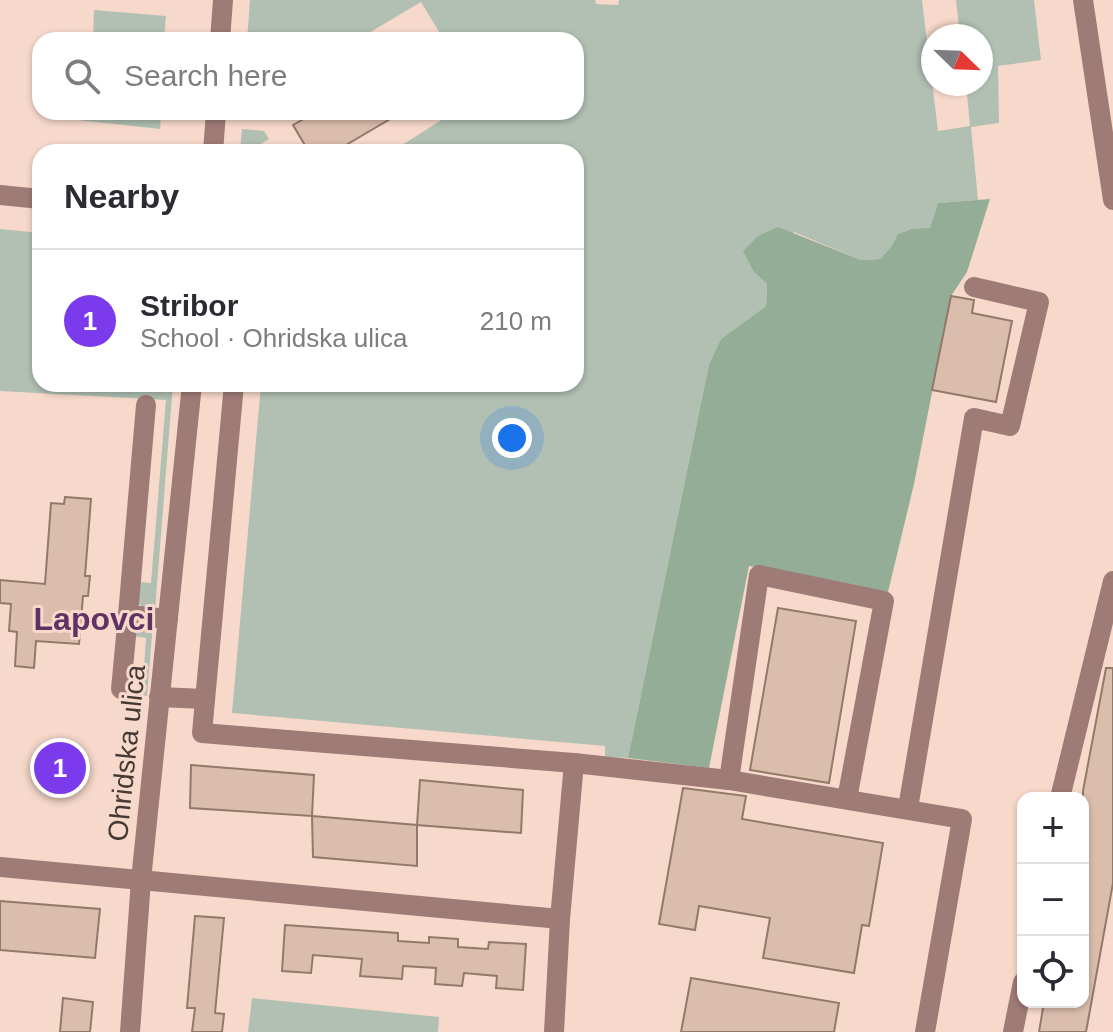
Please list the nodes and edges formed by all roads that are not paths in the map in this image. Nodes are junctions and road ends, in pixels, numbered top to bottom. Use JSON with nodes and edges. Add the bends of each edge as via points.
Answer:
{"nodes":[{"id":1,"x":223,"y":0,"type":"edge"},
{"id":2,"x":1083,"y":0,"type":"edge"},
{"id":3,"x":221,"y":32,"type":"edge"},
{"id":4,"x":215,"y":120,"type":"edge"},
{"id":5,"x":214,"y":144,"type":"edge"},
{"id":6,"x":0,"y":195,"type":"edge"},
{"id":7,"x":32,"y":198,"type":"edge"},
{"id":8,"x":1113,"y":200,"type":"edge"},
{"id":9,"x":974,"y":287,"type":"dead end"},
{"id":10,"x":191,"y":392,"type":"edge"},
{"id":11,"x":233,"y":392,"type":"edge"},
{"id":12,"x":146,"y":405,"type":"dead end"},
{"id":13,"x":1113,"y":581,"type":"edge"},
{"id":14,"x":128,"y":615,"type":"junction"},
{"id":15,"x":168,"y":619,"type":"junction"},
{"id":16,"x":121,"y":689,"type":"dead end"},
{"id":17,"x":159,"y":697,"type":"junction"},
{"id":18,"x":205,"y":699,"type":"junction"},
{"id":19,"x":574,"y":763,"type":"junction"},
{"id":20,"x":729,"y":780,"type":"junction"},
{"id":21,"x":1061,"y":792,"type":"edge"},
{"id":22,"x":847,"y":799,"type":"junction"},
{"id":23,"x":908,"y":808,"type":"junction"},
{"id":24,"x":0,"y":867,"type":"edge"},
{"id":25,"x":141,"y":880,"type":"junction"},
{"id":26,"x":560,"y":919,"type":"junction"},
{"id":27,"x":1018,"y":1008,"type":"edge"},
{"id":28,"x":130,"y":1032,"type":"edge"},
{"id":29,"x":554,"y":1032,"type":"edge"},
{"id":30,"x":925,"y":1032,"type":"edge"},
{"id":31,"x":1013,"y":1032,"type":"edge"}],
"edges":[{"from":1,"to":3,"type":"street"},
{"from":2,"to":8,"type":"street"},
{"from":4,"to":5,"type":"street"},
{"from":6,"to":7,"type":"street"},
{"from":9,"to":23,"type":"street","via":[[1039,302],[1010,426],[974,418]]},
{"from":10,"to":15,"type":"street","name":"Ohridska ulica"},
{"from":11,"to":18,"type":"street"},
{"from":12,"to":14,"type":"street"},
{"from":13,"to":21,"type":"street"},
{"from":14,"to":15,"type":"street"},
{"from":14,"to":16,"type":"street"},
{"from":15,"to":17,"type":"street","name":"Ohridska ulica"},
{"from":17,"to":18,"type":"street"},
{"from":17,"to":25,"type":"street","name":"Ohridska ulica"},
{"from":18,"to":19,"type":"street","via":[[202,733]]},
{"from":19,"to":20,"type":"street"},
{"from":19,"to":26,"type":"street"},
{"from":20,"to":22,"type":"street"},
{"from":20,"to":22,"type":"street","via":[[759,575],[884,601]]},
{"from":22,"to":23,"type":"street"},
{"from":23,"to":30,"type":"street","via":[[962,819]]},
{"from":24,"to":25,"type":"street"},
{"from":25,"to":26,"type":"street"},
{"from":25,"to":28,"type":"street","name":"Ohridska ulica"},
{"from":26,"to":29,"type":"street"},
{"from":27,"to":31,"type":"street"}]}
